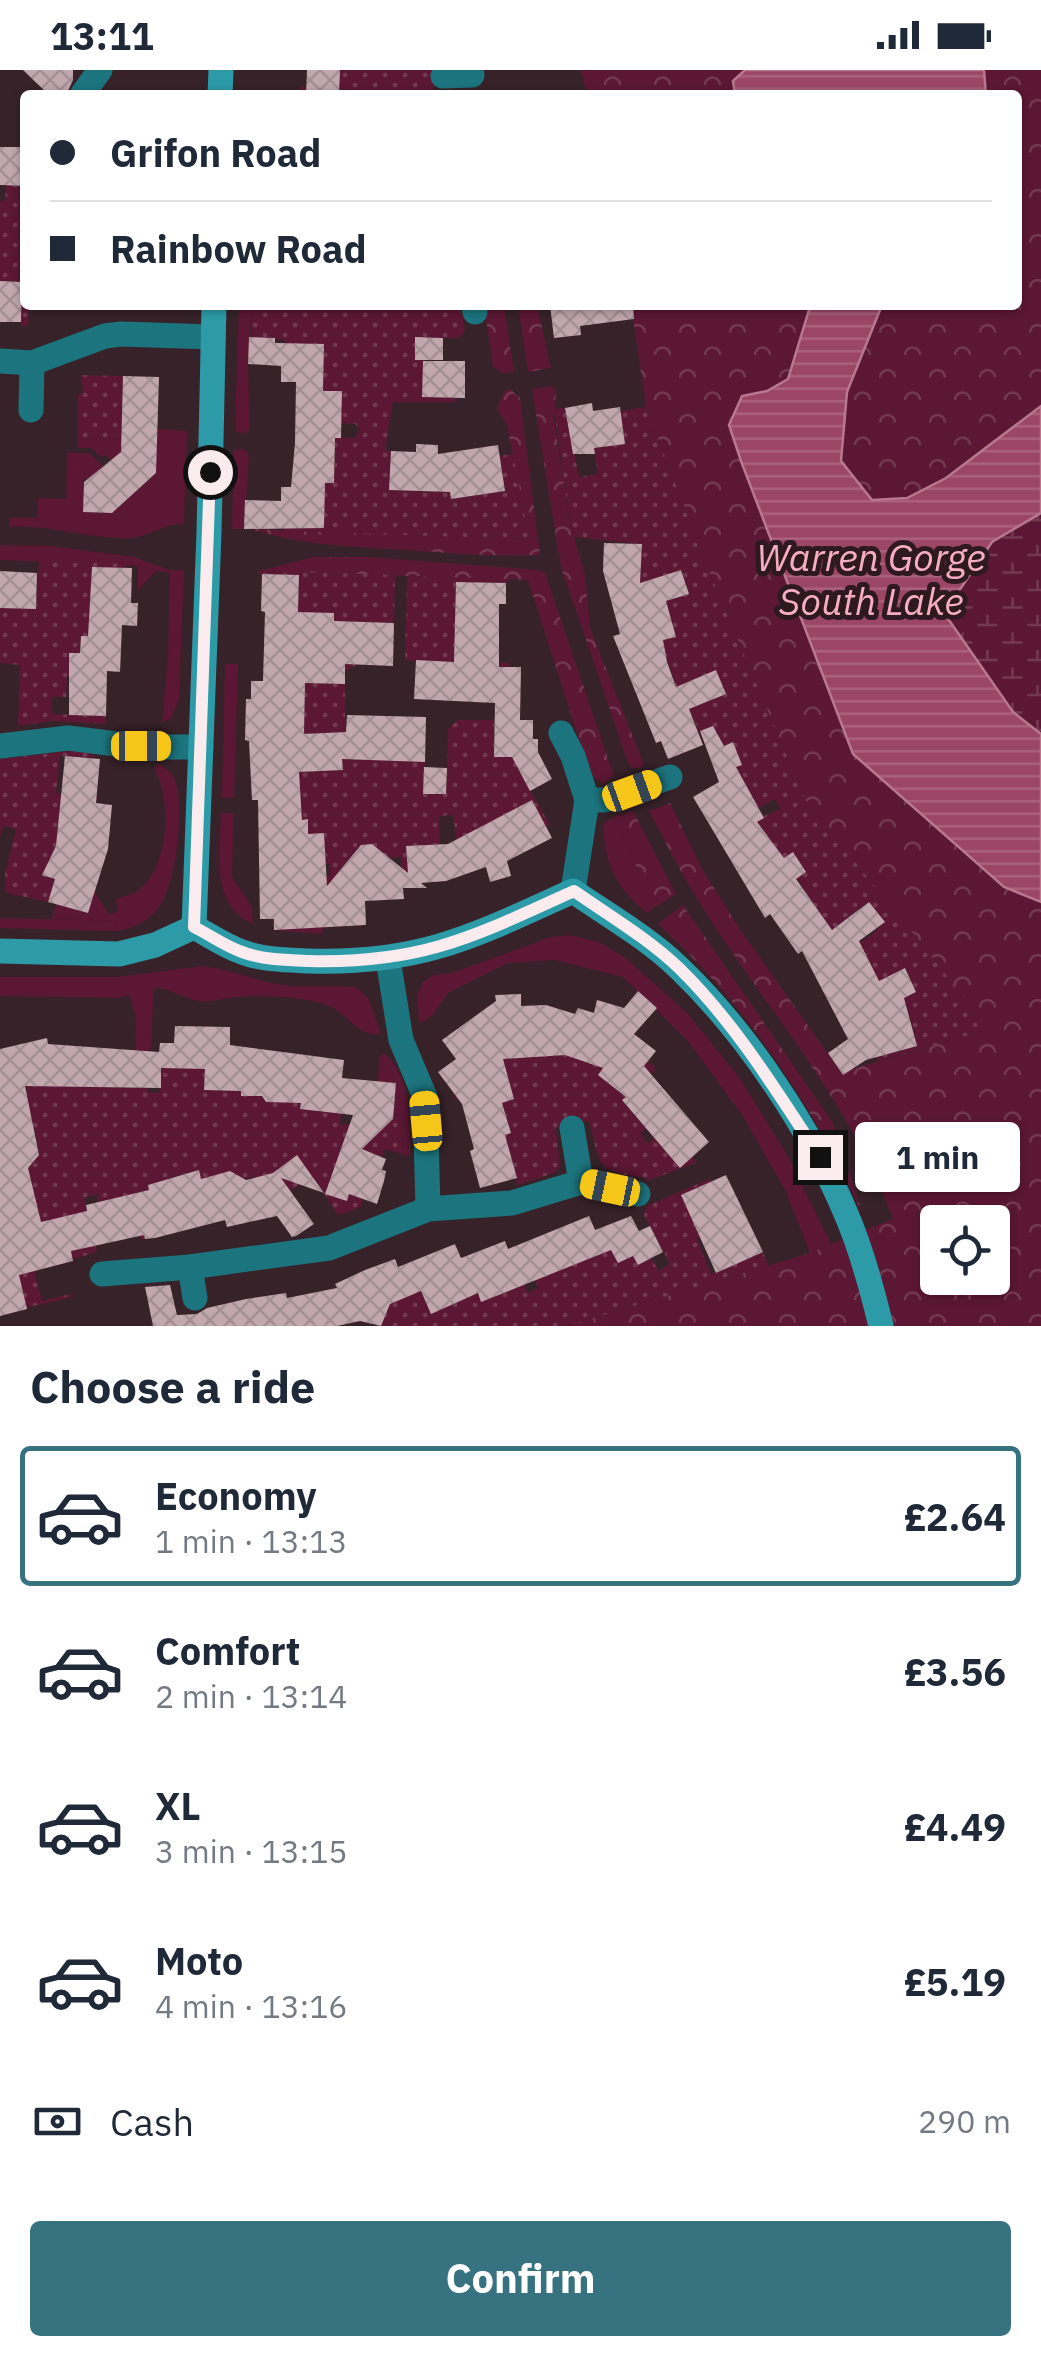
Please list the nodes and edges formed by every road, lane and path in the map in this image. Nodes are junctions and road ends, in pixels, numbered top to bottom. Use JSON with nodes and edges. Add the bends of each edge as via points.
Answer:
{"nodes":[{"id":1,"x":472,"y":75,"type":"dead end"},
{"id":2,"x":444,"y":80,"type":"edge"},
{"id":3,"x":214,"y":310,"type":"edge"},
{"id":4,"x":212,"y":338,"type":"junction"},
{"id":5,"x":0,"y":361,"type":"edge"},
{"id":6,"x":32,"y":363,"type":"junction"},
{"id":7,"x":31,"y":410,"type":"dead end"},
{"id":8,"x":561,"y":733,"type":"dead end"},
{"id":9,"x":0,"y":746,"type":"edge"},
{"id":10,"x":201,"y":747,"type":"junction"},
{"id":11,"x":670,"y":778,"type":"dead end"},
{"id":12,"x":587,"y":800,"type":"junction"},
{"id":13,"x":574,"y":891,"type":"junction"},
{"id":14,"x":194,"y":927,"type":"junction"},
{"id":15,"x":0,"y":951,"type":"edge"},
{"id":16,"x":388,"y":959,"type":"junction"},
{"id":17,"x":572,"y":1128,"type":"dead end"},
{"id":18,"x":581,"y":1182,"type":"junction"},
{"id":19,"x":638,"y":1194,"type":"dead end"},
{"id":20,"x":428,"y":1209,"type":"junction"},
{"id":21,"x":190,"y":1267,"type":"junction"},
{"id":22,"x":102,"y":1274,"type":"dead end"},
{"id":23,"x":194,"y":1298,"type":"dead end"},
{"id":24,"x":882,"y":1326,"type":"edge"}],
"edges":[{"from":1,"to":2,"type":"street"},
{"from":3,"to":4,"type":"street"},
{"from":4,"to":6,"type":"street","via":[[105,336]]},
{"from":4,"to":10,"type":"street"},
{"from":5,"to":6,"type":"street"},
{"from":6,"to":7,"type":"street"},
{"from":8,"to":12,"type":"street"},
{"from":9,"to":10,"type":"street","via":[[68,738]]},
{"from":10,"to":14,"type":"street"},
{"from":11,"to":12,"type":"street"},
{"from":12,"to":13,"type":"street"},
{"from":13,"to":16,"type":"street","via":[[474,937]]},
{"from":13,"to":24,"type":"street","via":[[678,968],[773,1085],[820,1157],[848,1218]]},
{"from":14,"to":15,"type":"street","via":[[119,954]]},
{"from":14,"to":16,"type":"street","via":[[269,959]]},
{"from":16,"to":20,"type":"street","via":[[400,1040],[424,1097]]},
{"from":17,"to":18,"type":"street"},
{"from":18,"to":19,"type":"street"},
{"from":18,"to":20,"type":"street","via":[[512,1203]]},
{"from":20,"to":21,"type":"street","via":[[329,1248]]},
{"from":21,"to":22,"type":"street"},
{"from":21,"to":23,"type":"street"}]}
